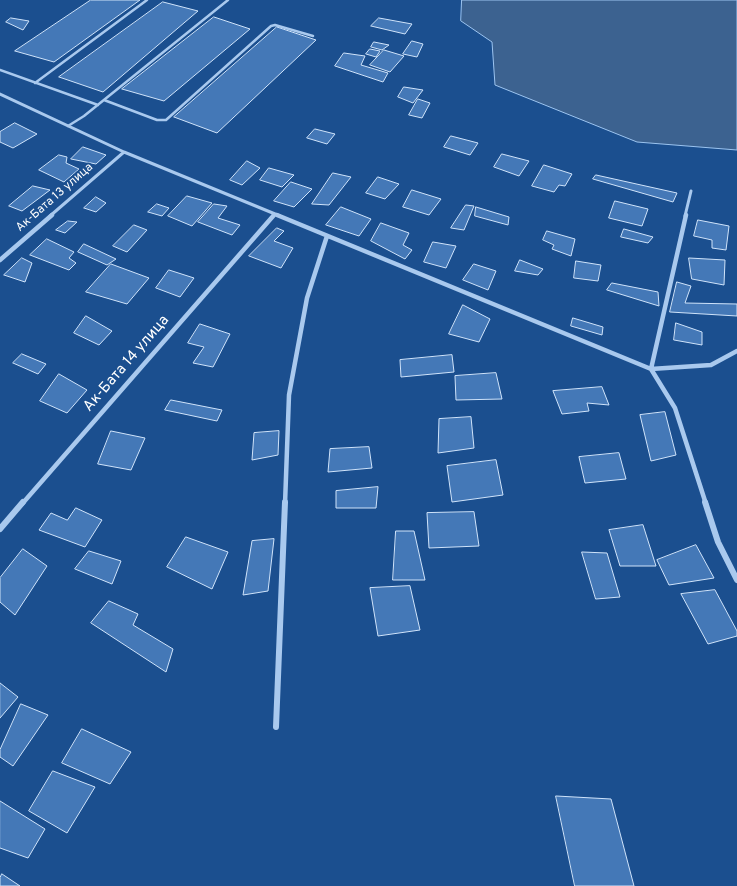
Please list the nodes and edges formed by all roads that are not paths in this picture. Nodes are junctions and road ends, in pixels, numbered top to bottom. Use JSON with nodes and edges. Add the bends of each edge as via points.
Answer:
{"nodes":[{"id":1,"x":146,"y":0,"type":"edge"},
{"id":2,"x":228,"y":0,"type":"edge"},
{"id":3,"x":313,"y":36,"type":"dead end"},
{"id":4,"x":0,"y":70,"type":"edge"},
{"id":5,"x":35,"y":83,"type":"junction"},
{"id":6,"x":0,"y":94,"type":"edge"},
{"id":7,"x":104,"y":100,"type":"junction"},
{"id":8,"x":98,"y":105,"type":"junction"},
{"id":9,"x":68,"y":126,"type":"junction"},
{"id":10,"x":124,"y":152,"type":"junction"},
{"id":11,"x":691,"y":191,"type":"dead end"},
{"id":12,"x":274,"y":215,"type":"junction"},
{"id":13,"x":327,"y":236,"type":"junction"},
{"id":14,"x":0,"y":260,"type":"edge"},
{"id":15,"x":737,"y":351,"type":"edge"},
{"id":16,"x":650,"y":369,"type":"junction"},
{"id":17,"x":0,"y":529,"type":"edge"},
{"id":18,"x":737,"y":580,"type":"edge"},
{"id":19,"x":276,"y":727,"type":"dead end"}],
"edges":[{"from":1,"to":5,"type":"lane"},
{"from":2,"to":7,"type":"lane"},
{"from":3,"to":7,"type":"lane","via":[[271,26],[166,120]]},
{"from":4,"to":5,"type":"lane"},
{"from":5,"to":8,"type":"lane"},
{"from":6,"to":9,"type":"street"},
{"from":7,"to":8,"type":"lane"},
{"from":8,"to":9,"type":"lane"},
{"from":9,"to":10,"type":"street"},
{"from":10,"to":12,"type":"street"},
{"from":10,"to":14,"type":"street","name":"Ак-Бата 13 улица"},
{"from":11,"to":16,"type":"street"},
{"from":12,"to":13,"type":"street"},
{"from":12,"to":17,"type":"street","name":"Ак-Бата 14 улица"},
{"from":13,"to":16,"type":"street"},
{"from":13,"to":19,"type":"street","via":[[307,298],[289,394]]},
{"from":15,"to":16,"type":"street","via":[[711,365]]},
{"from":16,"to":18,"type":"street","via":[[675,408],[718,542]]}]}
